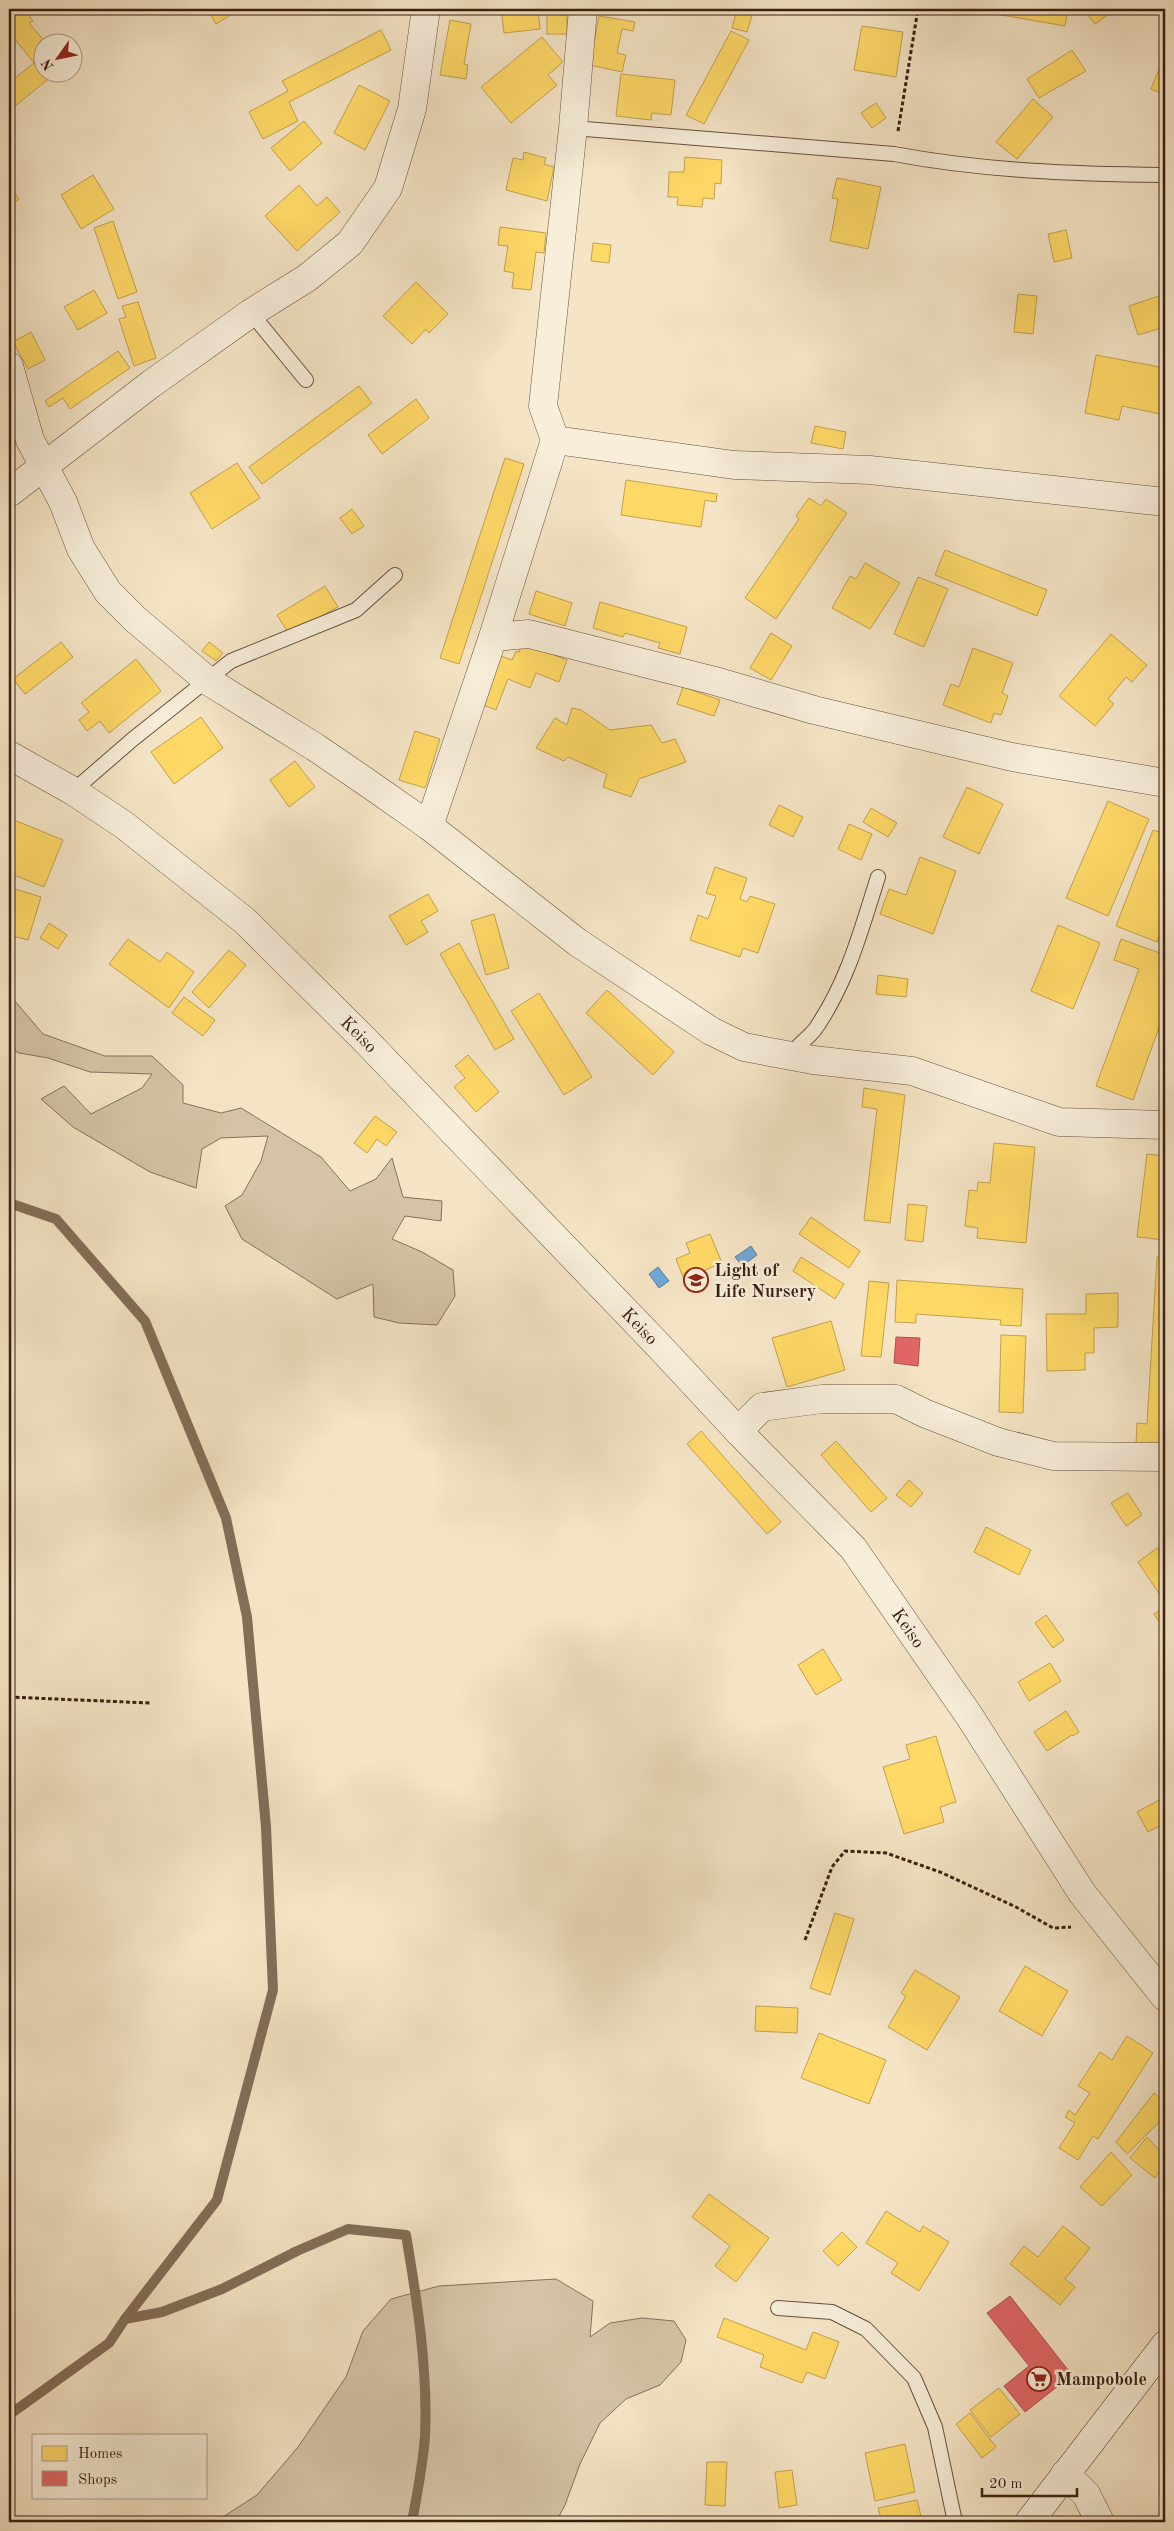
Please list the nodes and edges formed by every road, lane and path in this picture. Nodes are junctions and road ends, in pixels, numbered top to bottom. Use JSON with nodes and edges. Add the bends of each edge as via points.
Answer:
{"nodes":[{"id":1,"x":426,"y":9,"type":"edge"},
{"id":2,"x":583,"y":9,"type":"edge"},
{"id":3,"x":918,"y":9,"type":"edge"},
{"id":4,"x":573,"y":128,"type":"junction"},
{"id":5,"x":894,"y":154,"type":"junction"},
{"id":6,"x":1165,"y":175,"type":"edge"},
{"id":7,"x":251,"y":313,"type":"junction"},
{"id":8,"x":9,"y":366,"type":"edge"},
{"id":9,"x":306,"y":380,"type":"dead end"},
{"id":10,"x":554,"y":440,"type":"junction"},
{"id":11,"x":44,"y":465,"type":"junction"},
{"id":12,"x":9,"y":493,"type":"edge"},
{"id":13,"x":1165,"y":502,"type":"edge"},
{"id":14,"x":394,"y":575,"type":"dead end"},
{"id":15,"x":493,"y":637,"type":"junction"},
{"id":16,"x":208,"y":681,"type":"junction"},
{"id":17,"x":9,"y":755,"type":"edge"},
{"id":18,"x":1165,"y":783,"type":"edge"},
{"id":19,"x":73,"y":792,"type":"junction"},
{"id":20,"x":429,"y":826,"type":"junction"},
{"id":21,"x":878,"y":877,"type":"dead end"},
{"id":22,"x":790,"y":1056,"type":"junction"},
{"id":23,"x":1165,"y":1124,"type":"edge"},
{"id":24,"x":738,"y":1431,"type":"junction"},
{"id":25,"x":1165,"y":1457,"type":"edge"},
{"id":26,"x":9,"y":1697,"type":"edge"},
{"id":27,"x":150,"y":1702,"type":"dead end"},
{"id":28,"x":1092,"y":1904,"type":"junction"},
{"id":29,"x":805,"y":1940,"type":"dead end"},
{"id":30,"x":1165,"y":1997,"type":"edge"},
{"id":31,"x":778,"y":2308,"type":"dead end"},
{"id":32,"x":1165,"y":2345,"type":"edge"},
{"id":33,"x":1065,"y":2474,"type":"junction"},
{"id":34,"x":955,"y":2522,"type":"edge"},
{"id":35,"x":1028,"y":2522,"type":"edge"},
{"id":36,"x":1100,"y":2522,"type":"edge"}],
"edges":[{"from":1,"to":7,"type":"street","via":[[412,109],[388,188],[350,242],[307,278]]},
{"from":2,"to":4,"type":"street"},
{"from":3,"to":5,"type":"path"},
{"from":4,"to":5,"type":"lane"},
{"from":4,"to":10,"type":"street","via":[[543,406]]},
{"from":5,"to":6,"type":"lane","via":[[936,162],[1059,174]]},
{"from":7,"to":9,"type":"lane"},
{"from":7,"to":11,"type":"street"},
{"from":8,"to":11,"type":"street","via":[[30,440]]},
{"from":10,"to":13,"type":"street","via":[[734,465],[870,470]]},
{"from":10,"to":15,"type":"street"},
{"from":11,"to":12,"type":"street"},
{"from":11,"to":16,"type":"street","via":[[81,548],[108,592]]},
{"from":14,"to":16,"type":"lane","via":[[356,610],[231,661]]},
{"from":15,"to":18,"type":"street","via":[[529,634],[814,710],[1012,757]]},
{"from":15,"to":20,"type":"street"},
{"from":16,"to":19,"type":"lane","via":[[133,739]]},
{"from":16,"to":20,"type":"street","via":[[316,747]]},
{"from":17,"to":19,"type":"street","name":"Keiso"},
{"from":19,"to":24,"type":"street","name":"Keiso","via":[[124,825],[245,921],[364,1039]]},
{"from":20,"to":22,"type":"street","via":[[577,942],[711,1031],[744,1047]]},
{"from":21,"to":22,"type":"lane","via":[[849,970],[815,1030],[798,1044]]},
{"from":22,"to":23,"type":"street","via":[[912,1071],[1059,1122]]},
{"from":24,"to":25,"type":"street","via":[[762,1407],[822,1399],[896,1398],[924,1413],[998,1442],[1053,1456]]},
{"from":24,"to":28,"type":"street","name":"Keiso","via":[[853,1548],[970,1717],[1058,1857]]},
{"from":26,"to":27,"type":"path"},
{"from":28,"to":29,"type":"path","via":[[1070,1929],[1053,1928],[940,1872],[886,1853],[845,1851],[832,1866]]},
{"from":28,"to":30,"type":"street","name":"Keiso"},
{"from":31,"to":34,"type":"lane","via":[[832,2312],[866,2329],[914,2378],[935,2427]]},
{"from":32,"to":33,"type":"street"},
{"from":33,"to":35,"type":"street"},
{"from":33,"to":36,"type":"street","via":[[1086,2494]]}]}
